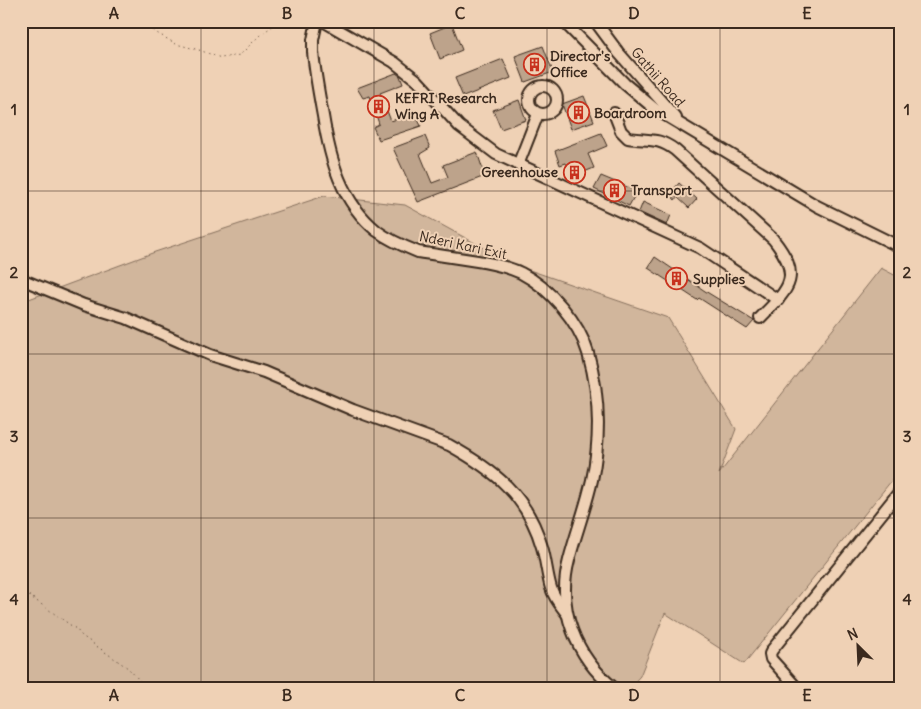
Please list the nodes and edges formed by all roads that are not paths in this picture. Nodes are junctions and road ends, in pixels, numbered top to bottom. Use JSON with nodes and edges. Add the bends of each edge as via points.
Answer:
{"nodes":[{"id":1,"x":317,"y":21,"type":"edge"},
{"id":2,"x":323,"y":21,"type":"edge"},
{"id":3,"x":563,"y":21,"type":"edge"},
{"id":4,"x":595,"y":21,"type":"edge"},
{"id":5,"x":614,"y":112,"type":"dead end"},
{"id":6,"x":538,"y":114,"type":"dead end"},
{"id":7,"x":684,"y":127,"type":"junction"},
{"id":8,"x":518,"y":166,"type":"junction"},
{"id":9,"x":900,"y":246,"type":"edge"},
{"id":10,"x":21,"y":278,"type":"edge"},
{"id":11,"x":778,"y":300,"type":"junction"},
{"id":12,"x":760,"y":318,"type":"dead end"},
{"id":13,"x":900,"y":491,"type":"edge"},
{"id":14,"x":568,"y":615,"type":"junction"},
{"id":15,"x":614,"y":688,"type":"edge"},
{"id":16,"x":797,"y":688,"type":"edge"}],
"edges":[{"from":1,"to":14,"type":"street","name":"Nderi Kari Exit","via":[[312,40],[326,135],[338,176],[352,204],[376,230],[411,249],[506,268],[527,276],[566,312],[584,342],[596,387],[599,436],[587,503],[569,560],[566,580]]},
{"from":2,"to":8,"type":"street","via":[[394,62],[418,81],[459,126]]},
{"from":3,"to":7,"type":"street","via":[[640,97]]},
{"from":4,"to":7,"type":"street","name":"Gathii Road"},
{"from":5,"to":11,"type":"street","via":[[621,131],[628,138],[666,143],[773,239],[783,251],[791,272],[786,290]]},
{"from":6,"to":8,"type":"street"},
{"from":7,"to":9,"type":"street","via":[[817,206]]},
{"from":8,"to":11,"type":"street","via":[[700,248]]},
{"from":10,"to":14,"type":"street","via":[[464,453],[498,477],[517,497],[540,538],[551,588]]},
{"from":11,"to":12,"type":"street"},
{"from":13,"to":16,"type":"street","via":[[772,650],[771,659]]},
{"from":14,"to":15,"type":"street","name":"Nderi Kari Exit","via":[[583,655]]}]}
